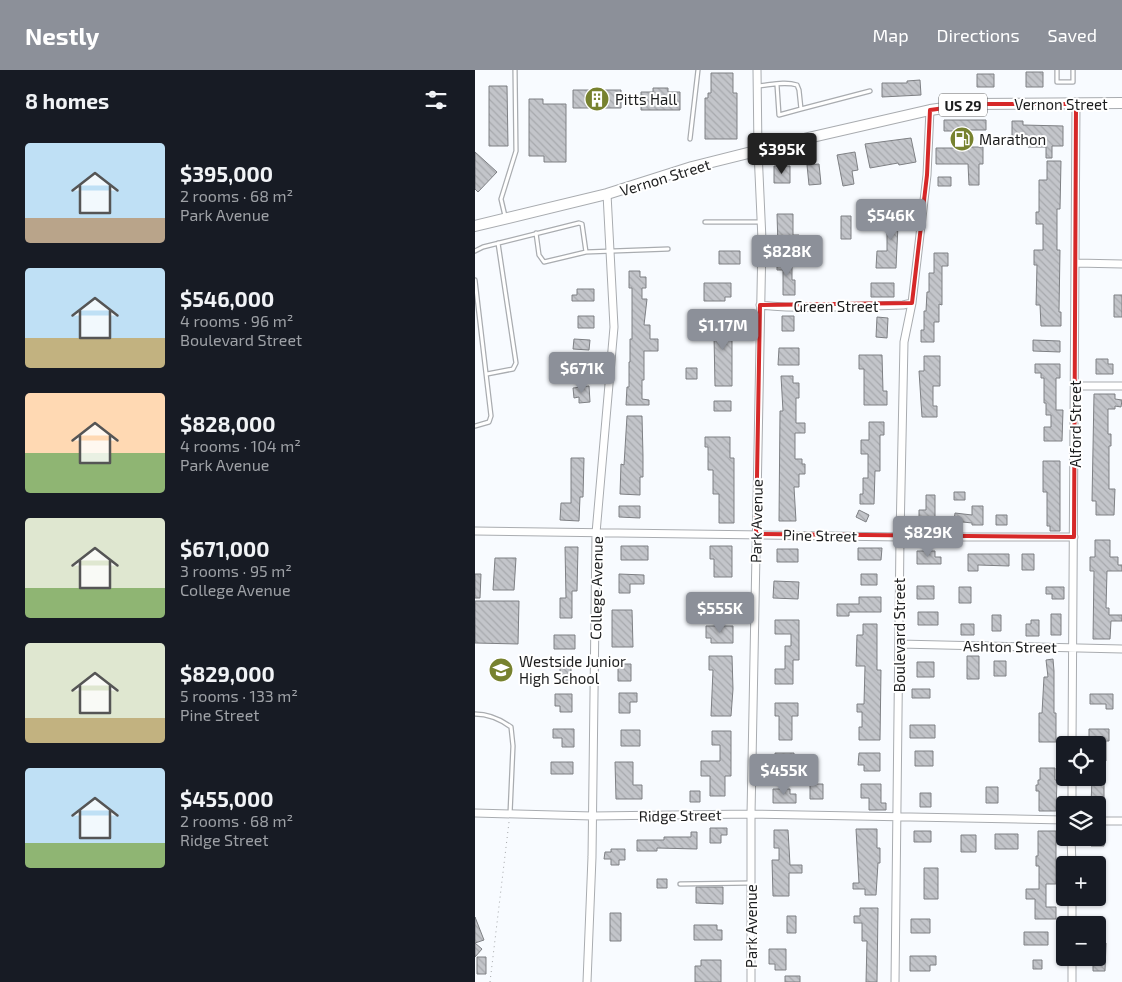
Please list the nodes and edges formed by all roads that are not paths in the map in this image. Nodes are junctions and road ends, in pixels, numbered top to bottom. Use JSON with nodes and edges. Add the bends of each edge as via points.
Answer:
{"nodes":[{"id":1,"x":515,"y":70,"type":"edge"},
{"id":2,"x":698,"y":70,"type":"edge"},
{"id":3,"x":757,"y":70,"type":"edge"},
{"id":4,"x":1057,"y":70,"type":"edge"},
{"id":5,"x":1073,"y":70,"type":"edge"},
{"id":6,"x":777,"y":85,"type":"junction"},
{"id":7,"x":757,"y":86,"type":"junction"},
{"id":8,"x":870,"y":91,"type":"dead end"},
{"id":9,"x":1122,"y":103,"type":"edge"},
{"id":10,"x":1076,"y":104,"type":"junction"},
{"id":11,"x":801,"y":109,"type":"junction"},
{"id":12,"x":930,"y":110,"type":"junction"},
{"id":13,"x":690,"y":139,"type":"dead end"},
{"id":14,"x":758,"y":151,"type":"junction"},
{"id":15,"x":607,"y":194,"type":"junction"},
{"id":16,"x":505,"y":219,"type":"junction"},
{"id":17,"x":705,"y":222,"type":"dead end"},
{"id":18,"x":761,"y":222,"type":"junction"},
{"id":19,"x":475,"y":226,"type":"edge"},
{"id":20,"x":536,"y":233,"type":"junction"},
{"id":21,"x":498,"y":243,"type":"junction"},
{"id":22,"x":668,"y":249,"type":"dead end"},
{"id":23,"x":475,"y":251,"type":"edge"},
{"id":24,"x":610,"y":251,"type":"junction"},
{"id":25,"x":586,"y":252,"type":"junction"},
{"id":26,"x":1076,"y":263,"type":"junction"},
{"id":27,"x":1122,"y":264,"type":"edge"},
{"id":28,"x":475,"y":280,"type":"edge"},
{"id":29,"x":912,"y":304,"type":"junction"},
{"id":30,"x":760,"y":305,"type":"junction"},
{"id":31,"x":487,"y":374,"type":"junction"},
{"id":32,"x":1075,"y":386,"type":"junction"},
{"id":33,"x":1122,"y":386,"type":"edge"},
{"id":34,"x":475,"y":426,"type":"edge"},
{"id":35,"x":475,"y":531,"type":"edge"},
{"id":36,"x":596,"y":533,"type":"junction"},
{"id":37,"x":756,"y":534,"type":"junction"},
{"id":38,"x":900,"y":537,"type":"junction"},
{"id":39,"x":1075,"y":537,"type":"junction"},
{"id":40,"x":899,"y":644,"type":"junction"},
{"id":41,"x":1074,"y":648,"type":"junction"},
{"id":42,"x":1122,"y":648,"type":"edge"},
{"id":43,"x":475,"y":714,"type":"edge"},
{"id":44,"x":1073,"y":736,"type":"edge"},
{"id":45,"x":475,"y":813,"type":"edge"},
{"id":46,"x":509,"y":814,"type":"junction"},
{"id":47,"x":751,"y":814,"type":"junction"},
{"id":48,"x":592,"y":816,"type":"junction"},
{"id":49,"x":897,"y":817,"type":"junction"},
{"id":50,"x":1056,"y":820,"type":"edge"},
{"id":51,"x":1106,"y":820,"type":"edge"},
{"id":52,"x":1122,"y":821,"type":"edge"},
{"id":53,"x":751,"y":883,"type":"junction"},
{"id":54,"x":680,"y":884,"type":"dead end"},
{"id":55,"x":1072,"y":966,"type":"edge"},
{"id":56,"x":587,"y":982,"type":"edge"},
{"id":57,"x":751,"y":982,"type":"edge"},
{"id":58,"x":895,"y":982,"type":"edge"},
{"id":59,"x":1072,"y":982,"type":"edge"}],
"edges":[{"from":1,"to":16,"type":"lane","via":[[516,152],[501,199]]},
{"from":2,"to":13,"type":"lane"},
{"from":3,"to":7,"type":"street","name":"Park Avenue"},
{"from":4,"to":5,"type":"lane","via":[[1057,82],[1073,82]]},
{"from":6,"to":7,"type":"lane"},
{"from":6,"to":11,"type":"lane","via":[[797,85]]},
{"from":6,"to":11,"type":"lane","via":[[779,115]]},
{"from":7,"to":14,"type":"street","name":"Park Avenue"},
{"from":8,"to":11,"type":"lane"},
{"from":9,"to":10,"type":"main road","name":"Vernon Street","number":"US 29"},
{"from":10,"to":12,"type":"main road","name":"Vernon Street","number":"US 29","via":[[974,104]]},
{"from":10,"to":26,"type":"street","name":"Alford Street"},
{"from":12,"to":14,"type":"main road","name":"Vernon Street","number":"US 29"},
{"from":12,"to":29,"type":"street","name":"Boulevard Street","via":[[927,174]]},
{"from":14,"to":15,"type":"main road","name":"Vernon Street","number":"US 29","via":[[692,167]]},
{"from":14,"to":18,"type":"street","name":"Park Avenue"},
{"from":15,"to":16,"type":"main road","name":"Vernon Street","number":"US 29"},
{"from":15,"to":24,"type":"street","name":"College Avenue"},
{"from":16,"to":19,"type":"main road","name":"Vernon Street","number":"US 29"},
{"from":17,"to":18,"type":"lane"},
{"from":18,"to":30,"type":"street","name":"Park Avenue"},
{"from":20,"to":21,"type":"lane"},
{"from":20,"to":25,"type":"lane","via":[[543,262]]},
{"from":20,"to":25,"type":"lane","via":[[582,224]]},
{"from":21,"to":23,"type":"lane"},
{"from":21,"to":31,"type":"lane","via":[[516,364],[513,368]]},
{"from":22,"to":24,"type":"lane"},
{"from":24,"to":25,"type":"lane"},
{"from":24,"to":36,"type":"street","name":"College Avenue","via":[[614,327]]},
{"from":26,"to":27,"type":"street"},
{"from":26,"to":32,"type":"street","name":"Alford Street"},
{"from":28,"to":31,"type":"lane"},
{"from":29,"to":30,"type":"street","name":"Green Street"},
{"from":29,"to":38,"type":"street","name":"Boulevard Street","via":[[904,342]]},
{"from":30,"to":37,"type":"street","name":"Park Avenue"},
{"from":31,"to":34,"type":"lane","via":[[491,418],[489,422]]},
{"from":32,"to":33,"type":"street"},
{"from":32,"to":39,"type":"street","name":"Alford Street"},
{"from":35,"to":36,"type":"street","name":"Pine Street"},
{"from":36,"to":37,"type":"street","name":"Pine Street"},
{"from":36,"to":48,"type":"street","name":"College Avenue"},
{"from":37,"to":38,"type":"street","name":"Pine Street"},
{"from":37,"to":47,"type":"street","name":"Park Avenue"},
{"from":38,"to":39,"type":"street","name":"Pine Street"},
{"from":38,"to":40,"type":"street","name":"Boulevard Street"},
{"from":39,"to":41,"type":"street","name":"Alford Street"},
{"from":40,"to":41,"type":"street","name":"Ashton Street"},
{"from":40,"to":49,"type":"street","name":"Boulevard Street"},
{"from":41,"to":42,"type":"street","name":"Ashton Street"},
{"from":41,"to":44,"type":"street","name":"Alford Street"},
{"from":43,"to":46,"type":"lane","via":[[500,719],[511,727]]},
{"from":45,"to":46,"type":"street","name":"Ridge Street"},
{"from":46,"to":48,"type":"street","name":"Ridge Street"},
{"from":47,"to":48,"type":"street","name":"Ridge Street"},
{"from":47,"to":49,"type":"street","name":"Ridge Street"},
{"from":47,"to":53,"type":"street","name":"Park Avenue"},
{"from":48,"to":56,"type":"street","name":"College Avenue"},
{"from":49,"to":50,"type":"street","name":"Ridge Street"},
{"from":49,"to":58,"type":"street","name":"Boulevard Street"},
{"from":51,"to":52,"type":"street"},
{"from":53,"to":54,"type":"lane"},
{"from":53,"to":57,"type":"street","name":"Park Avenue"},
{"from":55,"to":59,"type":"street"}]}
